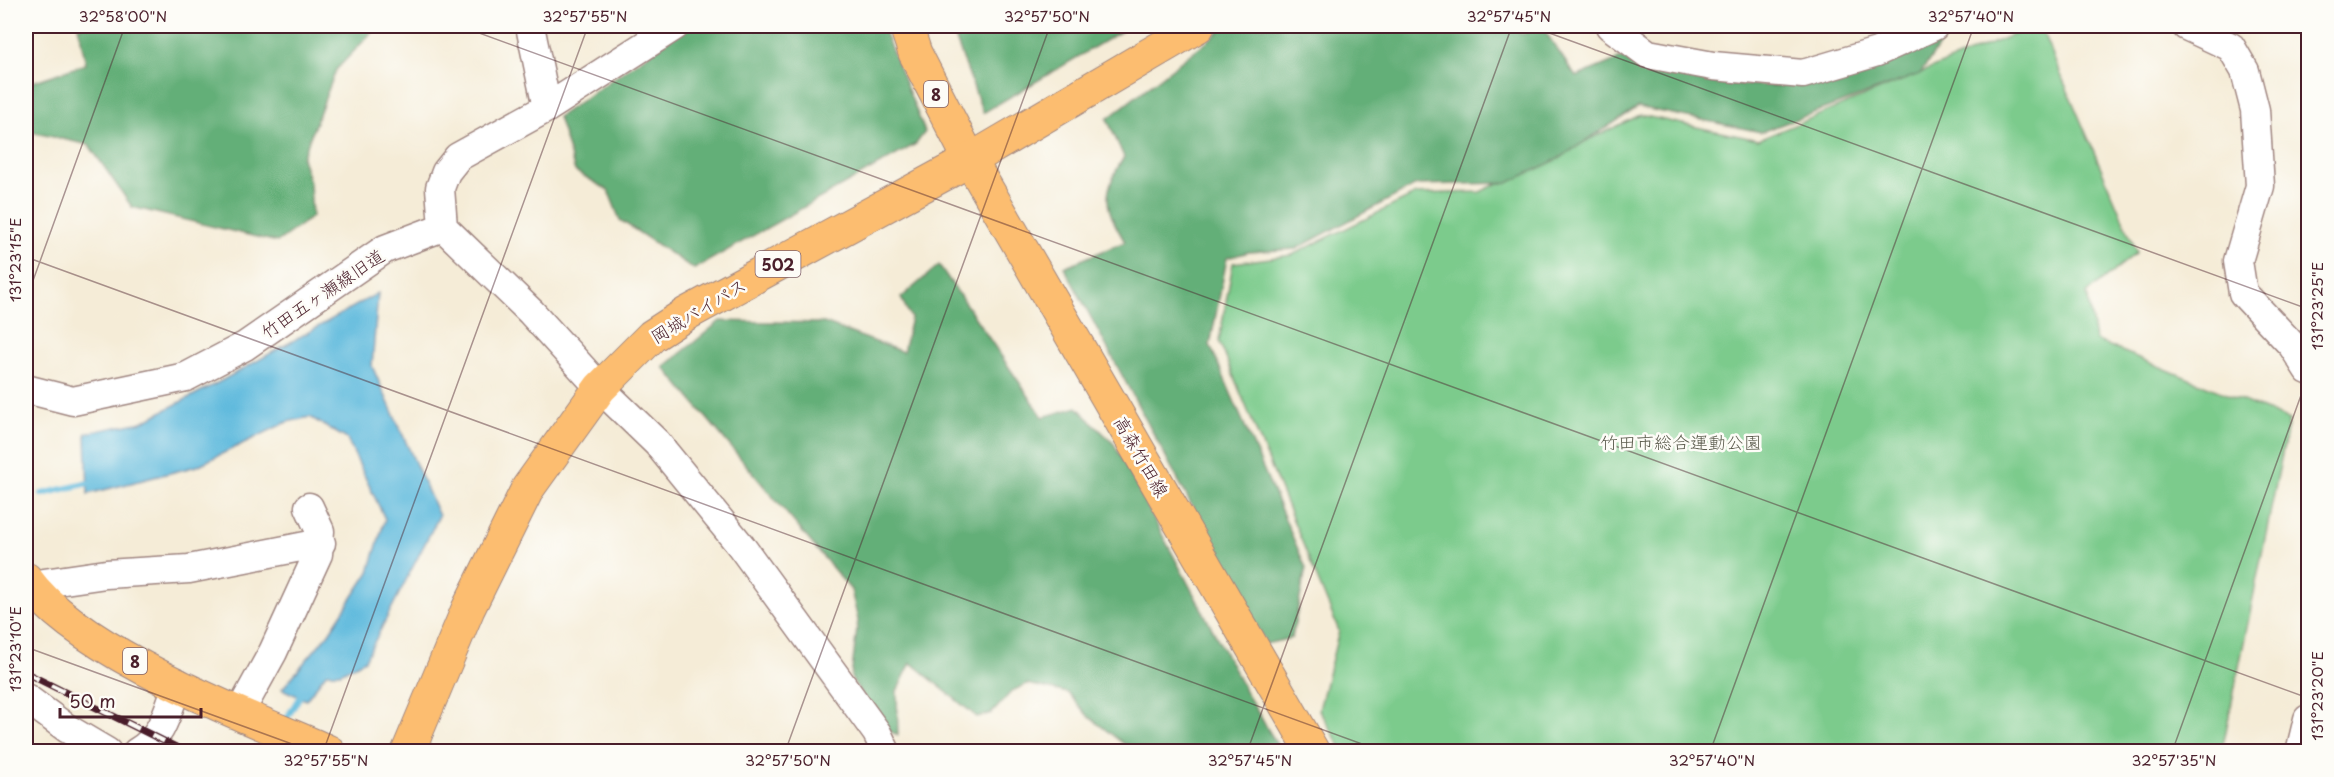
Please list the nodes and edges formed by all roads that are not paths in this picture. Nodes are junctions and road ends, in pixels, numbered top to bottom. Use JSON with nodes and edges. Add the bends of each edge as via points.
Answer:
{"nodes":[{"id":1,"x":530,"y":26,"type":"edge"},
{"id":2,"x":675,"y":26,"type":"edge"},
{"id":3,"x":906,"y":26,"type":"edge"},
{"id":4,"x":1198,"y":26,"type":"edge"},
{"id":5,"x":1610,"y":26,"type":"edge"},
{"id":6,"x":1934,"y":26,"type":"edge"},
{"id":7,"x":2186,"y":26,"type":"edge"},
{"id":8,"x":547,"y":108,"type":"junction"},
{"id":9,"x":970,"y":160,"type":"junction"},
{"id":10,"x":443,"y":227,"type":"junction"},
{"id":11,"x":2308,"y":370,"type":"edge"},
{"id":12,"x":26,"y":388,"type":"edge"},
{"id":13,"x":600,"y":388,"type":"junction"},
{"id":14,"x":309,"y":507,"type":"dead end"},
{"id":15,"x":321,"y":543,"type":"junction"},
{"id":16,"x":28,"y":582,"type":"edge"},
{"id":17,"x":178,"y":683,"type":"junction"},
{"id":18,"x":26,"y":698,"type":"edge"},
{"id":19,"x":250,"y":716,"type":"junction"},
{"id":20,"x":2308,"y":719,"type":"edge"},
{"id":21,"x":316,"y":746,"type":"edge"},
{"id":22,"x":107,"y":752,"type":"edge"},
{"id":23,"x":137,"y":752,"type":"edge"},
{"id":24,"x":408,"y":752,"type":"edge"},
{"id":25,"x":886,"y":752,"type":"edge"},
{"id":26,"x":1313,"y":752,"type":"edge"},
{"id":27,"x":2300,"y":752,"type":"edge"}],
"edges":[{"from":1,"to":8,"type":"street"},
{"from":2,"to":8,"type":"street"},
{"from":3,"to":9,"type":"main road","number":"8","via":[[915,53]]},
{"from":4,"to":9,"type":"main road","name":"岡城バイパス","number":"502"},
{"from":5,"to":6,"type":"street","via":[[1648,54],[1713,66],[1803,74],[1877,52]]},
{"from":7,"to":11,"type":"street","via":[[2231,47],[2245,71],[2255,110],[2260,186],[2238,261],[2243,293],[2292,345]]},
{"from":8,"to":10,"type":"street","via":[[458,157],[440,188]]},
{"from":9,"to":13,"type":"main road","name":"岡城バイパス","number":"502","via":[[686,314],[652,336]]},
{"from":9,"to":26,"type":"main road","name":"高森竹田線"},
{"from":10,"to":12,"type":"street","name":"竹田五ヶ瀬線旧道","via":[[385,249],[245,346],[186,377],[73,400]]},
{"from":10,"to":13,"type":"street","via":[[531,312]]},
{"from":13,"to":24,"type":"main road","name":"岡城バイパス","number":"502","via":[[528,488],[468,609]]},
{"from":13,"to":25,"type":"street","via":[[657,443],[741,546],[877,733]]},
{"from":14,"to":15,"type":"street","via":[[318,521]]},
{"from":15,"to":16,"type":"street","via":[[189,569]]},
{"from":15,"to":19,"type":"street","via":[[273,652]]},
{"from":16,"to":17,"type":"main road","number":"8","via":[[52,608],[94,638]]},
{"from":17,"to":19,"type":"main road","number":"8"},
{"from":17,"to":23,"type":"street","via":[[159,733]]},
{"from":18,"to":22,"type":"street"},
{"from":19,"to":21,"type":"main road","number":"8"},
{"from":20,"to":27,"type":"street"}]}
